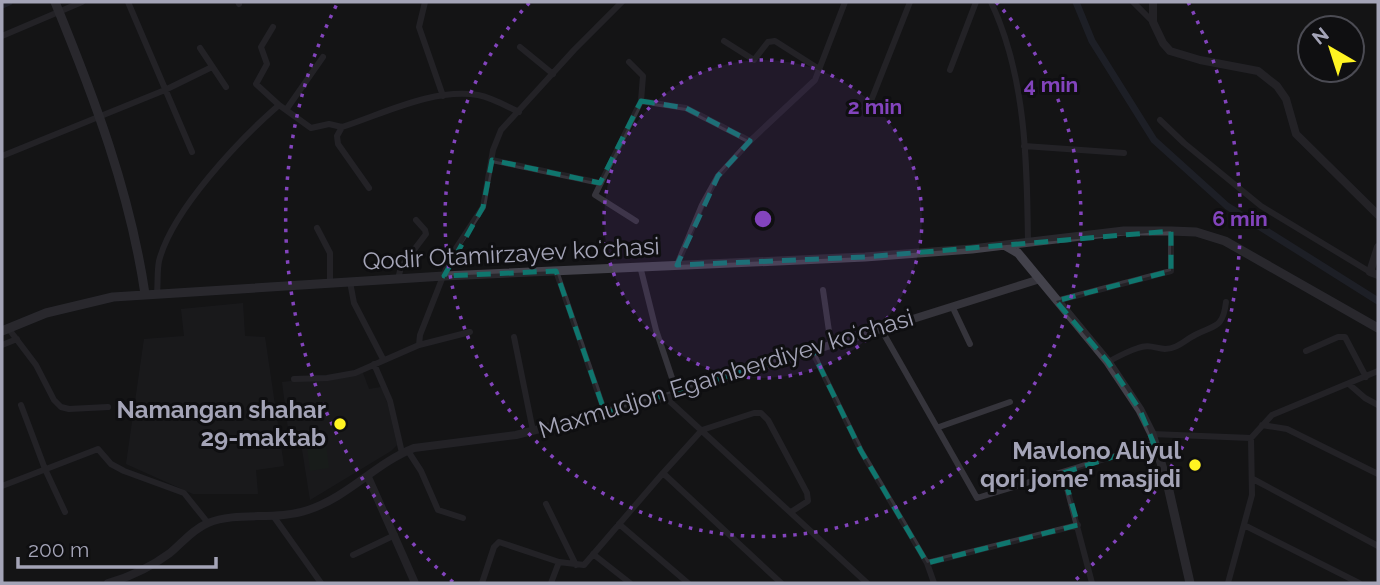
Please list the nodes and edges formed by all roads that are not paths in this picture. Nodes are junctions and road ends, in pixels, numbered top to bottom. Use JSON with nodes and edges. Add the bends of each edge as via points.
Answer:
{"nodes":[{"id":1,"x":82,"y":2,"type":"edge"},
{"id":2,"x":128,"y":2,"type":"edge"},
{"id":3,"x":425,"y":2,"type":"edge"},
{"id":4,"x":622,"y":2,"type":"edge"},
{"id":5,"x":845,"y":2,"type":"edge"},
{"id":6,"x":910,"y":2,"type":"edge"},
{"id":7,"x":976,"y":2,"type":"edge"},
{"id":8,"x":991,"y":2,"type":"edge"},
{"id":9,"x":1133,"y":2,"type":"edge"},
{"id":10,"x":1153,"y":2,"type":"edge"},
{"id":11,"x":57,"y":7,"type":"edge"},
{"id":12,"x":1153,"y":22,"type":"junction"},
{"id":13,"x":273,"y":27,"type":"dead end"},
{"id":14,"x":2,"y":36,"type":"edge"},
{"id":15,"x":724,"y":41,"type":"dead end"},
{"id":16,"x":520,"y":47,"type":"dead end"},
{"id":17,"x":200,"y":48,"type":"dead end"},
{"id":18,"x":323,"y":57,"type":"dead end"},
{"id":19,"x":629,"y":62,"type":"dead end"},
{"id":20,"x":212,"y":67,"type":"junction"},
{"id":21,"x":820,"y":69,"type":"junction"},
{"id":22,"x":950,"y":70,"type":"dead end"},
{"id":23,"x":553,"y":74,"type":"junction"},
{"id":24,"x":226,"y":87,"type":"dead end"},
{"id":25,"x":165,"y":90,"type":"junction"},
{"id":26,"x":443,"y":96,"type":"junction"},
{"id":27,"x":640,"y":101,"type":"junction"},
{"id":28,"x":279,"y":105,"type":"junction"},
{"id":29,"x":286,"y":110,"type":"junction"},
{"id":30,"x":519,"y":111,"type":"junction"},
{"id":31,"x":867,"y":111,"type":"dead end"},
{"id":32,"x":99,"y":116,"type":"junction"},
{"id":33,"x":1160,"y":120,"type":"dead end"},
{"id":34,"x":342,"y":127,"type":"junction"},
{"id":35,"x":750,"y":141,"type":"junction"},
{"id":36,"x":1024,"y":146,"type":"junction"},
{"id":37,"x":192,"y":152,"type":"dead end"},
{"id":38,"x":1124,"y":153,"type":"dead end"},
{"id":39,"x":2,"y":156,"type":"edge"},
{"id":40,"x":492,"y":160,"type":"junction"},
{"id":41,"x":600,"y":183,"type":"junction"},
{"id":42,"x":369,"y":188,"type":"dead end"},
{"id":43,"x":1378,"y":215,"type":"edge"},
{"id":44,"x":416,"y":220,"type":"dead end"},
{"id":45,"x":636,"y":221,"type":"dead end"},
{"id":46,"x":317,"y":228,"type":"dead end"},
{"id":47,"x":1171,"y":230,"type":"junction"},
{"id":48,"x":1028,"y":243,"type":"junction"},
{"id":49,"x":1005,"y":245,"type":"junction"},
{"id":50,"x":1378,"y":247,"type":"edge"},
{"id":51,"x":677,"y":264,"type":"junction"},
{"id":52,"x":640,"y":266,"type":"junction"},
{"id":53,"x":556,"y":271,"type":"junction"},
{"id":54,"x":1374,"y":274,"type":"edge"},
{"id":55,"x":444,"y":276,"type":"junction"},
{"id":56,"x":398,"y":279,"type":"junction"},
{"id":57,"x":1040,"y":279,"type":"junction"},
{"id":58,"x":350,"y":282,"type":"junction"},
{"id":59,"x":330,"y":283,"type":"junction"},
{"id":60,"x":823,"y":290,"type":"dead end"},
{"id":61,"x":157,"y":293,"type":"junction"},
{"id":62,"x":145,"y":294,"type":"junction"},
{"id":63,"x":1056,"y":301,"type":"junction"},
{"id":64,"x":1226,"y":302,"type":"dead end"},
{"id":65,"x":952,"y":306,"type":"junction"},
{"id":66,"x":1378,"y":325,"type":"edge"},
{"id":67,"x":5,"y":329,"type":"edge"},
{"id":68,"x":881,"y":329,"type":"junction"},
{"id":69,"x":470,"y":331,"type":"dead end"},
{"id":70,"x":513,"y":337,"type":"dead end"},
{"id":71,"x":17,"y":339,"type":"junction"},
{"id":72,"x":970,"y":344,"type":"dead end"},
{"id":73,"x":2,"y":345,"type":"edge"},
{"id":74,"x":419,"y":345,"type":"junction"},
{"id":75,"x":831,"y":345,"type":"junction"},
{"id":76,"x":812,"y":351,"type":"junction"},
{"id":77,"x":1306,"y":351,"type":"dead end"},
{"id":78,"x":383,"y":359,"type":"junction"},
{"id":79,"x":1108,"y":362,"type":"junction"},
{"id":80,"x":374,"y":364,"type":"junction"},
{"id":81,"x":1378,"y":371,"type":"edge"},
{"id":82,"x":1366,"y":377,"type":"junction"},
{"id":83,"x":294,"y":379,"type":"dead end"},
{"id":84,"x":1350,"y":385,"type":"junction"},
{"id":85,"x":677,"y":393,"type":"junction"},
{"id":86,"x":665,"y":397,"type":"junction"},
{"id":87,"x":1010,"y":402,"type":"dead end"},
{"id":88,"x":21,"y":405,"type":"dead end"},
{"id":89,"x":1378,"y":405,"type":"edge"},
{"id":90,"x":108,"y":407,"type":"dead end"},
{"id":91,"x":606,"y":413,"type":"junction"},
{"id":92,"x":1262,"y":425,"type":"junction"},
{"id":93,"x":939,"y":427,"type":"junction"},
{"id":94,"x":702,"y":430,"type":"junction"},
{"id":95,"x":533,"y":431,"type":"junction"},
{"id":96,"x":1152,"y":434,"type":"junction"},
{"id":97,"x":1251,"y":438,"type":"junction"},
{"id":98,"x":1154,"y":444,"type":"junction"},
{"id":99,"x":405,"y":452,"type":"junction"},
{"id":100,"x":45,"y":469,"type":"junction"},
{"id":101,"x":663,"y":473,"type":"junction"},
{"id":102,"x":1063,"y":473,"type":"junction"},
{"id":103,"x":1378,"y":474,"type":"edge"},
{"id":104,"x":368,"y":477,"type":"junction"},
{"id":105,"x":1253,"y":479,"type":"junction"},
{"id":106,"x":2,"y":486,"type":"edge"},
{"id":107,"x":546,"y":504,"type":"dead end"},
{"id":108,"x":65,"y":512,"type":"dead end"},
{"id":109,"x":791,"y":512,"type":"junction"},
{"id":110,"x":274,"y":517,"type":"junction"},
{"id":111,"x":463,"y":518,"type":"dead end"},
{"id":112,"x":208,"y":523,"type":"junction"},
{"id":113,"x":619,"y":524,"type":"junction"},
{"id":114,"x":1078,"y":525,"type":"junction"},
{"id":115,"x":1244,"y":525,"type":"junction"},
{"id":116,"x":395,"y":535,"type":"junction"},
{"id":117,"x":1378,"y":546,"type":"edge"},
{"id":118,"x":593,"y":554,"type":"junction"},
{"id":119,"x":354,"y":555,"type":"dead end"},
{"id":120,"x":559,"y":562,"type":"junction"},
{"id":121,"x":927,"y":563,"type":"junction"},
{"id":122,"x":576,"y":565,"type":"junction"},
{"id":123,"x":107,"y":583,"type":"edge"},
{"id":124,"x":321,"y":583,"type":"edge"},
{"id":125,"x":415,"y":583,"type":"edge"},
{"id":126,"x":482,"y":583,"type":"edge"},
{"id":127,"x":551,"y":583,"type":"edge"},
{"id":128,"x":631,"y":583,"type":"edge"},
{"id":129,"x":688,"y":583,"type":"edge"},
{"id":130,"x":781,"y":583,"type":"edge"},
{"id":131,"x":867,"y":583,"type":"edge"},
{"id":132,"x":934,"y":583,"type":"edge"},
{"id":133,"x":1092,"y":583,"type":"edge"},
{"id":134,"x":1189,"y":583,"type":"edge"},
{"id":135,"x":1229,"y":583,"type":"edge"},
{"id":136,"x":1359,"y":583,"type":"edge"}],
"edges":[{"from":1,"to":11,"type":"street"},
{"from":2,"to":25,"type":"street"},
{"from":3,"to":26,"type":"street","via":[[419,27]]},
{"from":4,"to":23,"type":"street"},
{"from":5,"to":21,"type":"street"},
{"from":6,"to":31,"type":"street"},
{"from":7,"to":22,"type":"street"},
{"from":8,"to":36,"type":"street","via":[[1016,76]]},
{"from":9,"to":12,"type":"street"},
{"from":10,"to":12,"type":"street"},
{"from":11,"to":14,"type":"street"},
{"from":11,"to":32,"type":"main road"},
{"from":12,"to":43,"type":"street","via":[[1170,51],[1247,67],[1268,78],[1286,99],[1296,134]]},
{"from":13,"to":28,"type":"street","via":[[261,47],[267,64],[256,84]]},
{"from":15,"to":21,"type":"street","via":[[754,60],[768,42],[779,42]]},
{"from":16,"to":23,"type":"street"},
{"from":17,"to":20,"type":"street"},
{"from":18,"to":29,"type":"street"},
{"from":19,"to":27,"type":"street","via":[[643,76]]},
{"from":20,"to":24,"type":"street"},
{"from":20,"to":25,"type":"street"},
{"from":21,"to":35,"type":"street","via":[[809,87]]},
{"from":23,"to":30,"type":"street"},
{"from":25,"to":32,"type":"street"},
{"from":25,"to":37,"type":"street"},
{"from":26,"to":30,"type":"street","via":[[476,95]]},
{"from":26,"to":34,"type":"street"},
{"from":27,"to":35,"type":"street","via":[[686,107]]},
{"from":27,"to":41,"type":"street"},
{"from":28,"to":29,"type":"street"},
{"from":28,"to":61,"type":"street","via":[[243,139],[181,217],[159,261]]},
{"from":29,"to":34,"type":"street","via":[[309,127]]},
{"from":30,"to":40,"type":"street","via":[[496,139]]},
{"from":32,"to":39,"type":"street"},
{"from":32,"to":62,"type":"main road","via":[[132,221]]},
{"from":33,"to":54,"type":"street","via":[[1261,205]]},
{"from":34,"to":42,"type":"street","via":[[338,145]]},
{"from":35,"to":51,"type":"street","via":[[718,176]]},
{"from":36,"to":38,"type":"street"},
{"from":36,"to":48,"type":"street"},
{"from":40,"to":41,"type":"street"},
{"from":40,"to":55,"type":"street","via":[[484,207],[457,245]]},
{"from":41,"to":45,"type":"street","via":[[596,197]]},
{"from":44,"to":56,"type":"street","via":[[426,234],[401,267]]},
{"from":46,"to":59,"type":"street","via":[[330,253]]},
{"from":47,"to":48,"type":"main road","name":"Qodir Otamirzayev koʻchasi"},
{"from":47,"to":63,"type":"street","via":[[1171,271]]},
{"from":47,"to":66,"type":"main road","name":"Qodir Otamirzayev koʻchasi","via":[[1225,241]]},
{"from":48,"to":49,"type":"main road","name":"Qodir Otamirzayev koʻchasi"},
{"from":49,"to":51,"type":"main road","name":"Qodir Otamirzayev koʻchasi","via":[[865,257]]},
{"from":49,"to":57,"type":"main road"},
{"from":50,"to":54,"type":"street"},
{"from":51,"to":52,"type":"main road","name":"Qodir Otamirzayev koʻchasi"},
{"from":52,"to":53,"type":"main road","name":"Qodir Otamirzayev koʻchasi"},
{"from":52,"to":85,"type":"street"},
{"from":53,"to":55,"type":"main road","name":"Qodir Otamirzayev koʻchasi"},
{"from":53,"to":91,"type":"street"},
{"from":55,"to":56,"type":"main road","name":"Qodir Otamirzayev koʻchasi"},
{"from":55,"to":74,"type":"street"},
{"from":56,"to":58,"type":"main road","name":"Qodir Otamirzayev koʻchasi"},
{"from":57,"to":63,"type":"main road"},
{"from":57,"to":65,"type":"street","name":"Maxmudjon Egamberdiyev koʻchasi"},
{"from":58,"to":59,"type":"main road","name":"Qodir Otamirzayev koʻchasi"},
{"from":58,"to":78,"type":"street","via":[[354,303]]},
{"from":59,"to":61,"type":"main road","name":"Qodir Otamirzayev koʻchasi"},
{"from":60,"to":75,"type":"street"},
{"from":61,"to":62,"type":"main road","name":"Qodir Otamirzayev koʻchasi"},
{"from":62,"to":67,"type":"main road","name":"Qodir Otamirzayev koʻchasi","via":[[75,305]]},
{"from":63,"to":79,"type":"main road"},
{"from":64,"to":79,"type":"street","via":[[1221,320],[1209,331],[1176,347],[1138,348]]},
{"from":65,"to":68,"type":"street","name":"Maxmudjon Egamberdiyev koʻchasi"},
{"from":65,"to":72,"type":"street"},
{"from":67,"to":71,"type":"street"},
{"from":68,"to":75,"type":"street","name":"Maxmudjon Egamberdiyev koʻchasi"},
{"from":68,"to":93,"type":"street"},
{"from":69,"to":74,"type":"street"},
{"from":70,"to":95,"type":"street"},
{"from":71,"to":73,"type":"street"},
{"from":71,"to":90,"type":"street","via":[[61,407]]},
{"from":74,"to":78,"type":"street"},
{"from":75,"to":76,"type":"street","name":"Maxmudjon Egamberdiyev koʻchasi"},
{"from":76,"to":85,"type":"street","name":"Maxmudjon Egamberdiyev koʻchasi"},
{"from":76,"to":121,"type":"street","via":[[860,451]]},
{"from":77,"to":82,"type":"street","via":[[1343,336]]},
{"from":78,"to":80,"type":"street"},
{"from":79,"to":96,"type":"main road"},
{"from":80,"to":83,"type":"street","via":[[340,377]]},
{"from":80,"to":99,"type":"street"},
{"from":81,"to":82,"type":"street"},
{"from":82,"to":84,"type":"street"},
{"from":84,"to":89,"type":"street"},
{"from":84,"to":92,"type":"street","via":[[1277,412]]},
{"from":85,"to":86,"type":"street","name":"Maxmudjon Egamberdiyev koʻchasi"},
{"from":86,"to":91,"type":"street","name":"Maxmudjon Egamberdiyev koʻchasi"},
{"from":86,"to":94,"type":"street"},
{"from":87,"to":93,"type":"street"},
{"from":88,"to":100,"type":"street"},
{"from":91,"to":95,"type":"street","name":"Maxmudjon Egamberdiyev koʻchasi"},
{"from":92,"to":97,"type":"street"},
{"from":92,"to":103,"type":"street","via":[[1287,429]]},
{"from":93,"to":102,"type":"street","via":[[978,498]]},
{"from":94,"to":101,"type":"street"},
{"from":94,"to":109,"type":"street"},
{"from":94,"to":109,"type":"street","via":[[754,413],[765,416],[808,497]]},
{"from":95,"to":99,"type":"street","name":"Maxmudjon Egamberdiyev koʻchasi"},
{"from":96,"to":97,"type":"street"},
{"from":96,"to":98,"type":"main road"},
{"from":97,"to":105,"type":"street"},
{"from":98,"to":102,"type":"street"},
{"from":98,"to":134,"type":"main road"},
{"from":99,"to":104,"type":"street","name":"Maxmudjon Egamberdiyev koʻchasi"},
{"from":99,"to":111,"type":"street","via":[[421,471],[436,507]]},
{"from":100,"to":106,"type":"street"},
{"from":100,"to":108,"type":"street"},
{"from":100,"to":112,"type":"street","via":[[98,449],[124,471],[184,493]]},
{"from":101,"to":113,"type":"street"},
{"from":101,"to":130,"type":"street"},
{"from":102,"to":114,"type":"street"},
{"from":104,"to":110,"type":"street","name":"Maxmudjon Egamberdiyev koʻchasi","via":[[321,505]]},
{"from":104,"to":116,"type":"street"},
{"from":105,"to":115,"type":"street"},
{"from":105,"to":117,"type":"street"},
{"from":107,"to":122,"type":"street"},
{"from":109,"to":131,"type":"street"},
{"from":110,"to":112,"type":"street","name":"Maxmudjon Egamberdiyev koʻchasi"},
{"from":110,"to":124,"type":"street"},
{"from":112,"to":123,"type":"street","name":"Maxmudjon Egamberdiyev koʻchasi","via":[[157,562]]},
{"from":113,"to":118,"type":"street"},
{"from":113,"to":129,"type":"street"},
{"from":114,"to":121,"type":"street"},
{"from":114,"to":133,"type":"street"},
{"from":115,"to":135,"type":"street"},
{"from":115,"to":136,"type":"street"},
{"from":116,"to":119,"type":"street"},
{"from":116,"to":125,"type":"street"},
{"from":118,"to":122,"type":"street","via":[[584,565]]},
{"from":118,"to":128,"type":"street"},
{"from":120,"to":122,"type":"street"},
{"from":120,"to":126,"type":"street","via":[[499,542]]},
{"from":120,"to":127,"type":"street"},
{"from":121,"to":132,"type":"street"}]}
